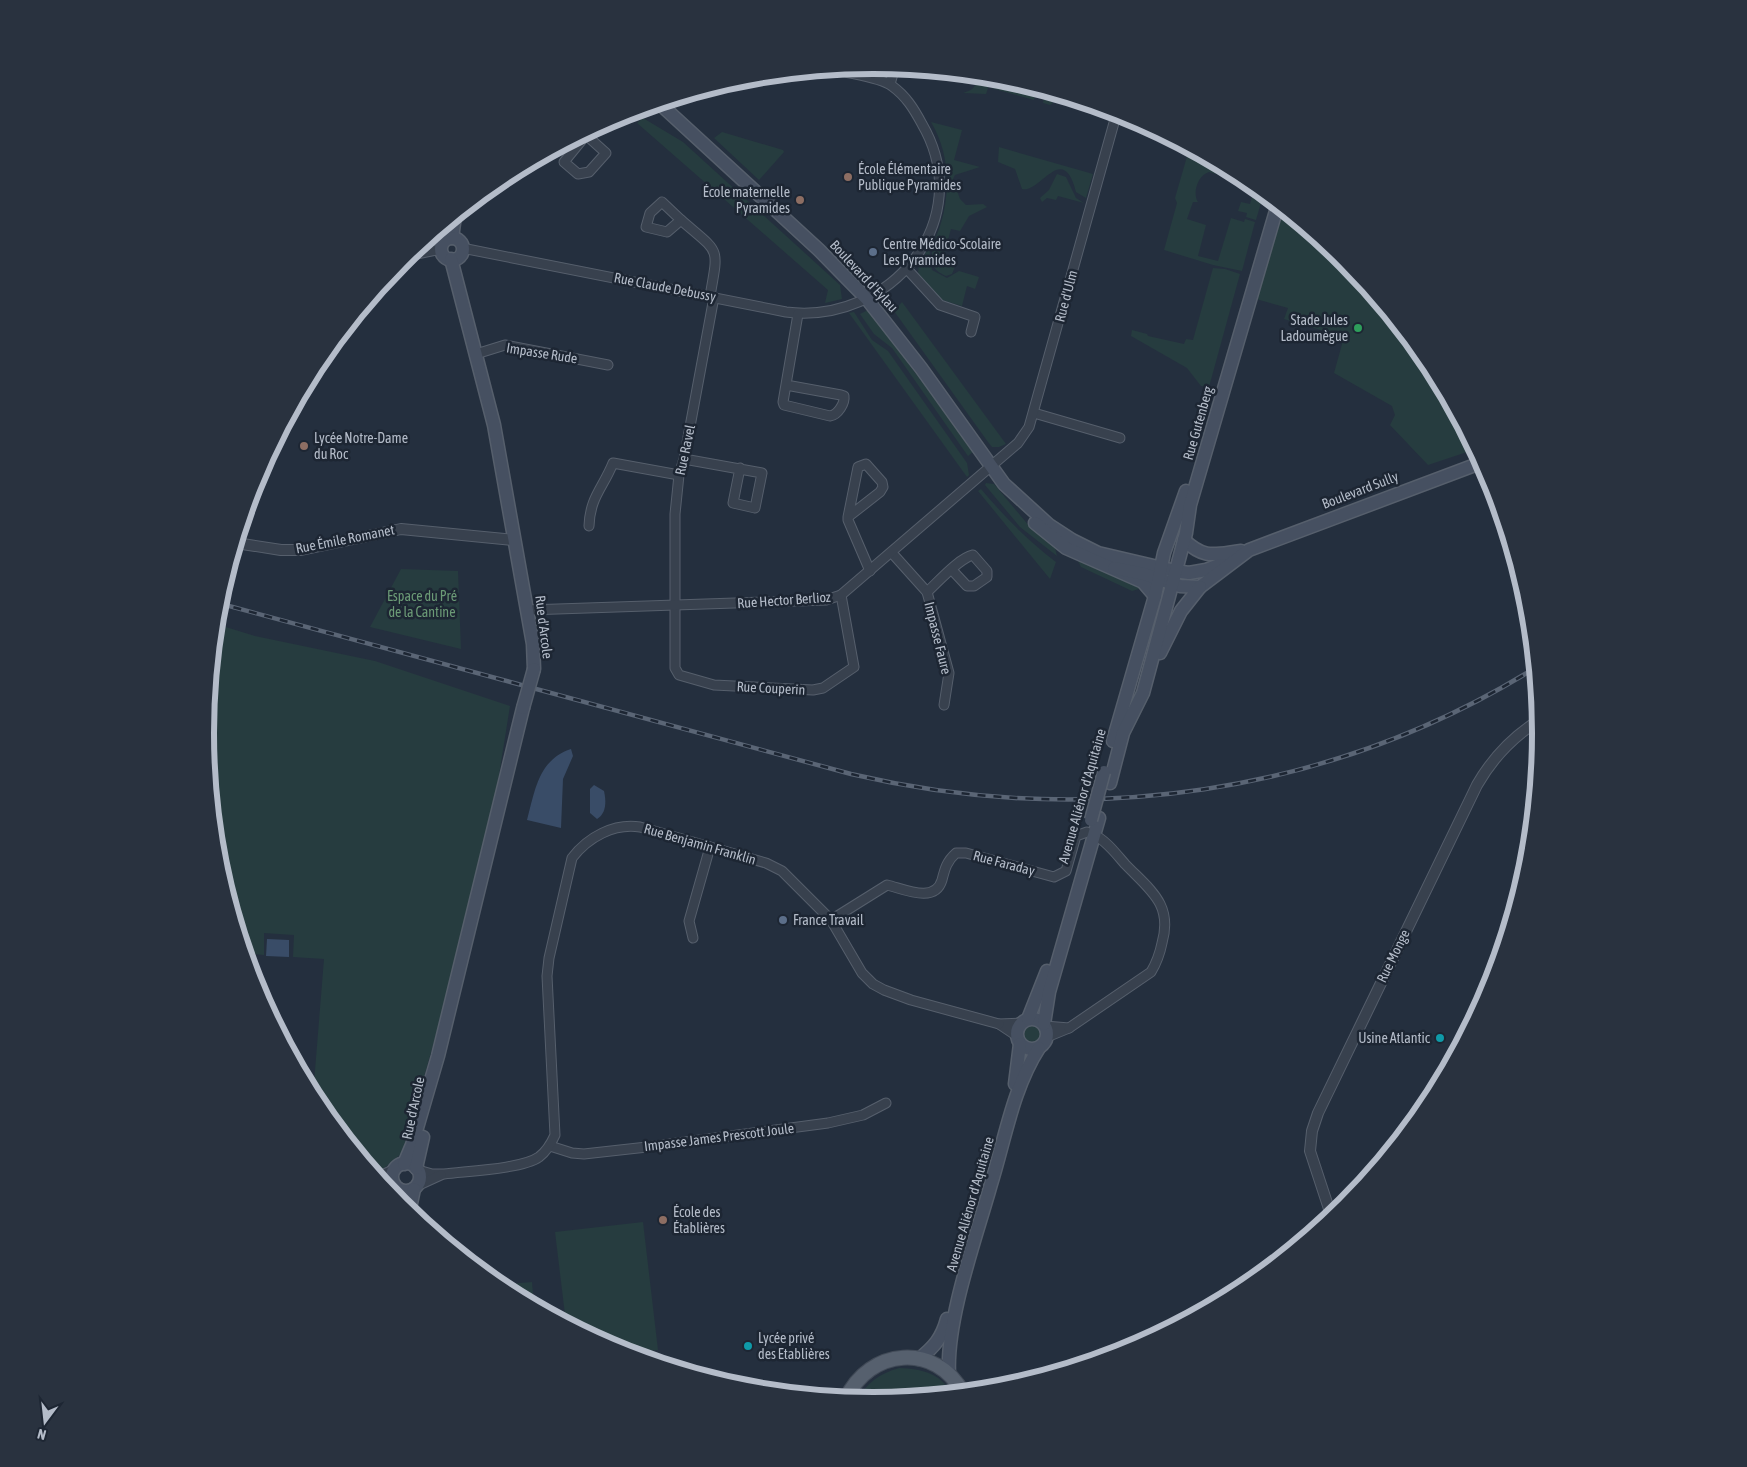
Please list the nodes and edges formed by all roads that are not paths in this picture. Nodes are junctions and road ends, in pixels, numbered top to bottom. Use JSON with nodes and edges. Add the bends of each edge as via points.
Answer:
{"nodes":[{"id":1,"x":854,"y":74,"type":"edge"},
{"id":2,"x":893,"y":74,"type":"edge"},
{"id":3,"x":890,"y":84,"type":"junction"},
{"id":4,"x":664,"y":108,"type":"edge"},
{"id":5,"x":1114,"y":119,"type":"edge"},
{"id":6,"x":590,"y":138,"type":"edge"},
{"id":7,"x":577,"y":145,"type":"edge"},
{"id":8,"x":1268,"y":205,"type":"edge"},
{"id":9,"x":1276,"y":211,"type":"edge"},
{"id":10,"x":682,"y":220,"type":"dead end"},
{"id":11,"x":454,"y":224,"type":"edge"},
{"id":12,"x":452,"y":238,"type":"junction"},
{"id":13,"x":462,"y":248,"type":"junction"},
{"id":14,"x":441,"y":249,"type":"junction"},
{"id":15,"x":421,"y":253,"type":"edge"},
{"id":16,"x":451,"y":260,"type":"junction"},
{"id":17,"x":907,"y":269,"type":"junction"},
{"id":18,"x":712,"y":296,"type":"junction"},
{"id":19,"x":867,"y":299,"type":"junction"},
{"id":20,"x":798,"y":314,"type":"junction"},
{"id":21,"x":971,"y":332,"type":"dead end"},
{"id":22,"x":476,"y":354,"type":"junction"},
{"id":23,"x":608,"y":365,"type":"dead end"},
{"id":24,"x":786,"y":385,"type":"junction"},
{"id":25,"x":1034,"y":413,"type":"junction"},
{"id":26,"x":1120,"y":438,"type":"dead end"},
{"id":27,"x":684,"y":460,"type":"junction"},
{"id":28,"x":1476,"y":465,"type":"edge"},
{"id":29,"x":992,"y":466,"type":"junction"},
{"id":30,"x":740,"y":468,"type":"junction"},
{"id":31,"x":679,"y":475,"type":"junction"},
{"id":32,"x":1016,"y":497,"type":"junction"},
{"id":33,"x":848,"y":517,"type":"junction"},
{"id":34,"x":590,"y":526,"type":"dead end"},
{"id":35,"x":514,"y":540,"type":"junction"},
{"id":36,"x":1184,"y":540,"type":"junction"},
{"id":37,"x":242,"y":544,"type":"edge"},
{"id":38,"x":1249,"y":550,"type":"junction"},
{"id":39,"x":892,"y":553,"type":"junction"},
{"id":40,"x":1234,"y":559,"type":"junction"},
{"id":41,"x":1114,"y":568,"type":"junction"},
{"id":42,"x":952,"y":570,"type":"dead end"},
{"id":43,"x":870,"y":571,"type":"junction"},
{"id":44,"x":1167,"y":575,"type":"junction"},
{"id":45,"x":1200,"y":587,"type":"junction"},
{"id":46,"x":927,"y":592,"type":"junction"},
{"id":47,"x":841,"y":595,"type":"junction"},
{"id":48,"x":1155,"y":596,"type":"junction"},
{"id":49,"x":676,"y":605,"type":"junction"},
{"id":50,"x":528,"y":610,"type":"junction"},
{"id":51,"x":1143,"y":694,"type":"junction"},
{"id":52,"x":944,"y":705,"type":"dead end"},
{"id":53,"x":1131,"y":716,"type":"junction"},
{"id":54,"x":1533,"y":724,"type":"edge"},
{"id":55,"x":1107,"y":777,"type":"junction"},
{"id":56,"x":1093,"y":826,"type":"junction"},
{"id":57,"x":710,"y":847,"type":"junction"},
{"id":58,"x":831,"y":920,"type":"junction"},
{"id":59,"x":693,"y":938,"type":"dead end"},
{"id":60,"x":1024,"y":1021,"type":"junction"},
{"id":61,"x":999,"y":1024,"type":"junction"},
{"id":62,"x":1046,"y":1029,"type":"junction"},
{"id":63,"x":1018,"y":1040,"type":"junction"},
{"id":64,"x":1039,"y":1048,"type":"junction"},
{"id":65,"x":886,"y":1103,"type":"dead end"},
{"id":66,"x":550,"y":1146,"type":"junction"},
{"id":67,"x":408,"y":1167,"type":"junction"},
{"id":68,"x":444,"y":1174,"type":"junction"},
{"id":69,"x":383,"y":1175,"type":"edge"},
{"id":70,"x":392,"y":1184,"type":"edge"},
{"id":71,"x":394,"y":1186,"type":"edge"},
{"id":72,"x":415,"y":1188,"type":"junction"},
{"id":73,"x":411,"y":1204,"type":"edge"},
{"id":74,"x":1329,"y":1210,"type":"edge"},
{"id":75,"x":920,"y":1359,"type":"junction"},
{"id":76,"x":949,"y":1374,"type":"junction"},
{"id":77,"x":959,"y":1388,"type":"edge"},
{"id":78,"x":850,"y":1392,"type":"edge"}],
"edges":[{"from":1,"to":3,"type":"street"},
{"from":2,"to":3,"type":"street"},
{"from":3,"to":17,"type":"street","name":"Rue Claude Debussy","via":[[907,98],[932,141],[937,162],[939,188],[932,224],[925,242]]},
{"from":4,"to":19,"type":"main road","name":"Boulevard d'Eylau","via":[[820,250]]},
{"from":5,"to":25,"type":"street","name":"Rue d'Ulm"},
{"from":6,"to":7,"type":"street","via":[[606,153],[589,172],[578,174],[564,162]]},
{"from":8,"to":44,"type":"main road","name":"Rue Gutenberg","via":[[1178,515],[1177,536]]},
{"from":9,"to":36,"type":"main road","name":"Rue Gutenberg","via":[[1198,478]]},
{"from":10,"to":18,"type":"street","name":"Rue Ravel","via":[[715,251],[717,263]]},
{"from":11,"to":12,"type":"main road"},
{"from":12,"to":13,"type":"main road","via":[[458,240]]},
{"from":12,"to":14,"type":"main road","via":[[445,240]]},
{"from":13,"to":16,"type":"main road","via":[[459,256]]},
{"from":13,"to":18,"type":"street","name":"Rue Claude Debussy"},
{"from":14,"to":15,"type":"street"},
{"from":14,"to":16,"type":"main road"},
{"from":16,"to":22,"type":"main road","name":"Rue d'Arcole"},
{"from":17,"to":19,"type":"street","name":"Rue Claude Debussy","via":[[881,292]]},
{"from":17,"to":21,"type":"street","via":[[940,305],[975,317]]},
{"from":18,"to":20,"type":"street","name":"Rue Claude Debussy"},
{"from":18,"to":27,"type":"street","name":"Rue Ravel"},
{"from":19,"to":20,"type":"street","name":"Rue Claude Debussy","via":[[843,309]]},
{"from":19,"to":29,"type":"main road","name":"Boulevard d'Eylau"},
{"from":20,"to":24,"type":"street"},
{"from":22,"to":23,"type":"street","name":"Impasse Rude","via":[[505,345]]},
{"from":22,"to":35,"type":"main road","name":"Rue d'Arcole","via":[[494,425]]},
{"from":24,"to":24,"type":"street","via":[[783,402],[787,407],[830,416],[837,413],[844,402],[841,395]]},
{"from":25,"to":26,"type":"street"},
{"from":25,"to":29,"type":"street","name":"Rue d'Ulm","via":[[1018,443]]},
{"from":27,"to":30,"type":"street"},
{"from":27,"to":31,"type":"street","name":"Rue Ravel"},
{"from":28,"to":38,"type":"main road","name":"Boulevard Sully"},
{"from":29,"to":32,"type":"main road","name":"Boulevard d'Eylau"},
{"from":29,"to":39,"type":"street","name":"Rue Hector Berlioz"},
{"from":30,"to":30,"type":"street","via":[[733,503],[755,508],[762,473]]},
{"from":31,"to":34,"type":"street","via":[[613,463],[606,482],[591,504]]},
{"from":31,"to":49,"type":"street","name":"Rue Ravel","via":[[675,514]]},
{"from":32,"to":41,"type":"main road","name":"Boulevard d'Eylau","via":[[1028,515],[1066,548]]},
{"from":32,"to":44,"type":"main road","name":"Boulevard d'Eylau","via":[[1049,525],[1090,549]]},
{"from":33,"to":33,"type":"street","via":[[883,487],[866,464],[858,467]]},
{"from":33,"to":43,"type":"street"},
{"from":35,"to":37,"type":"street","name":"Rue Émile Romanet","via":[[401,529],[301,550]]},
{"from":35,"to":50,"type":"main road","name":"Rue d'Arcole"},
{"from":36,"to":38,"type":"main road","name":"Boulevard Sully","via":[[1207,556]]},
{"from":36,"to":44,"type":"main road","name":"Rue Gutenberg"},
{"from":38,"to":40,"type":"main road","name":"Boulevard Sully"},
{"from":39,"to":43,"type":"street","name":"Rue Hector Berlioz"},
{"from":39,"to":46,"type":"street","name":"Impasse Faure"},
{"from":40,"to":44,"type":"main road","name":"Boulevard Sully","via":[[1206,570]]},
{"from":40,"to":45,"type":"main road","name":"Boulevard Sully"},
{"from":41,"to":44,"type":"main road","name":"Boulevard d'Eylau"},
{"from":41,"to":48,"type":"main road","name":"Boulevard d'Eylau","via":[[1143,582]]},
{"from":42,"to":46,"type":"street"},
{"from":43,"to":47,"type":"street","name":"Rue Hector Berlioz"},
{"from":44,"to":45,"type":"main road","via":[[1190,588]]},
{"from":44,"to":48,"type":"main road","name":"Avenue Aliénor d'Aquitaine"},
{"from":44,"to":51,"type":"main road","name":"Avenue Aliénor d'Aquitaine"},
{"from":44,"to":53,"type":"main road","name":"Avenue Aliénor d'Aquitaine"},
{"from":45,"to":51,"type":"main road","name":"Avenue Aliénor d'Aquitaine","via":[[1176,620],[1161,650],[1150,686]]},
{"from":46,"to":52,"type":"street","name":"Impasse Faure","via":[[949,673]]},
{"from":47,"to":49,"type":"street","name":"Rue Hector Berlioz","via":[[826,600]]},
{"from":47,"to":49,"type":"street","name":"Rue Couperin","via":[[854,668],[823,688],[813,690],[714,685],[679,675],[676,668]]},
{"from":48,"to":55,"type":"main road","name":"Avenue Aliénor d'Aquitaine"},
{"from":49,"to":50,"type":"street","name":"Rue Hector Berlioz"},
{"from":50,"to":67,"type":"main road","name":"Rue d'Arcole","bridge":true,"via":[[534,669]]},
{"from":51,"to":53,"type":"main road","name":"Avenue Aliénor d'Aquitaine"},
{"from":53,"to":55,"type":"main road","name":"Avenue Aliénor d'Aquitaine"},
{"from":54,"to":74,"type":"street","name":"Rue Monge","via":[[1510,741],[1477,785],[1318,1113],[1310,1151]]},
{"from":55,"to":56,"type":"main road","name":"Avenue Aliénor d'Aquitaine"},
{"from":56,"to":58,"type":"street","name":"Rue Faraday","via":[[1076,836],[1066,871],[1054,877],[956,853],[947,861],[940,887],[930,894],[887,885]]},
{"from":56,"to":60,"type":"main road","name":"Avenue Aliénor d'Aquitaine","via":[[1047,969]]},
{"from":56,"to":62,"type":"main road","name":"Avenue Aliénor d'Aquitaine","via":[[1051,984]]},
{"from":56,"to":62,"type":"street","via":[[1158,899],[1164,911],[1166,923],[1157,962],[1151,972],[1069,1028]]},
{"from":57,"to":58,"type":"street","name":"Rue Benjamin Franklin","via":[[766,863],[782,871]]},
{"from":57,"to":59,"type":"street","via":[[689,921]]},
{"from":57,"to":66,"type":"street","name":"Rue Benjamin Franklin","via":[[628,825],[616,827],[582,844],[572,858],[547,976],[555,1135]]},
{"from":58,"to":61,"type":"street","name":"Rue Benjamin Franklin","via":[[862,973],[884,990]]},
{"from":60,"to":61,"type":"street","name":"Rue Benjamin Franklin"},
{"from":60,"to":62,"type":"main road","via":[[1037,1019]]},
{"from":60,"to":63,"type":"main road"},
{"from":61,"to":63,"type":"street","name":"Rue Benjamin Franklin"},
{"from":62,"to":64,"type":"main road"},
{"from":63,"to":64,"type":"main road","via":[[1029,1049]]},
{"from":63,"to":75,"type":"main road","name":"Avenue Aliénor d'Aquitaine","via":[[1016,1080],[944,1332],[937,1344]]},
{"from":64,"to":76,"type":"main road","name":"Avenue Aliénor d'Aquitaine","via":[[1021,1082],[971,1256],[952,1333]]},
{"from":65,"to":66,"type":"street","name":"Impasse James Prescott Joule","via":[[862,1115],[828,1123],[656,1146],[584,1154]]},
{"from":66,"to":68,"type":"street","via":[[539,1157],[524,1164]]},
{"from":67,"to":68,"type":"street"},
{"from":67,"to":69,"type":"street"},
{"from":67,"to":70,"type":"main road","via":[[392,1178]]},
{"from":67,"to":72,"type":"main road","via":[[420,1178]]},
{"from":68,"to":72,"type":"street"},
{"from":71,"to":72,"type":"main road"},
{"from":72,"to":73,"type":"main road"},
{"from":75,"to":76,"type":"main road"},
{"from":75,"to":78,"type":"main road","via":[[899,1358],[875,1366],[856,1382]]},
{"from":76,"to":77,"type":"main road"}]}
